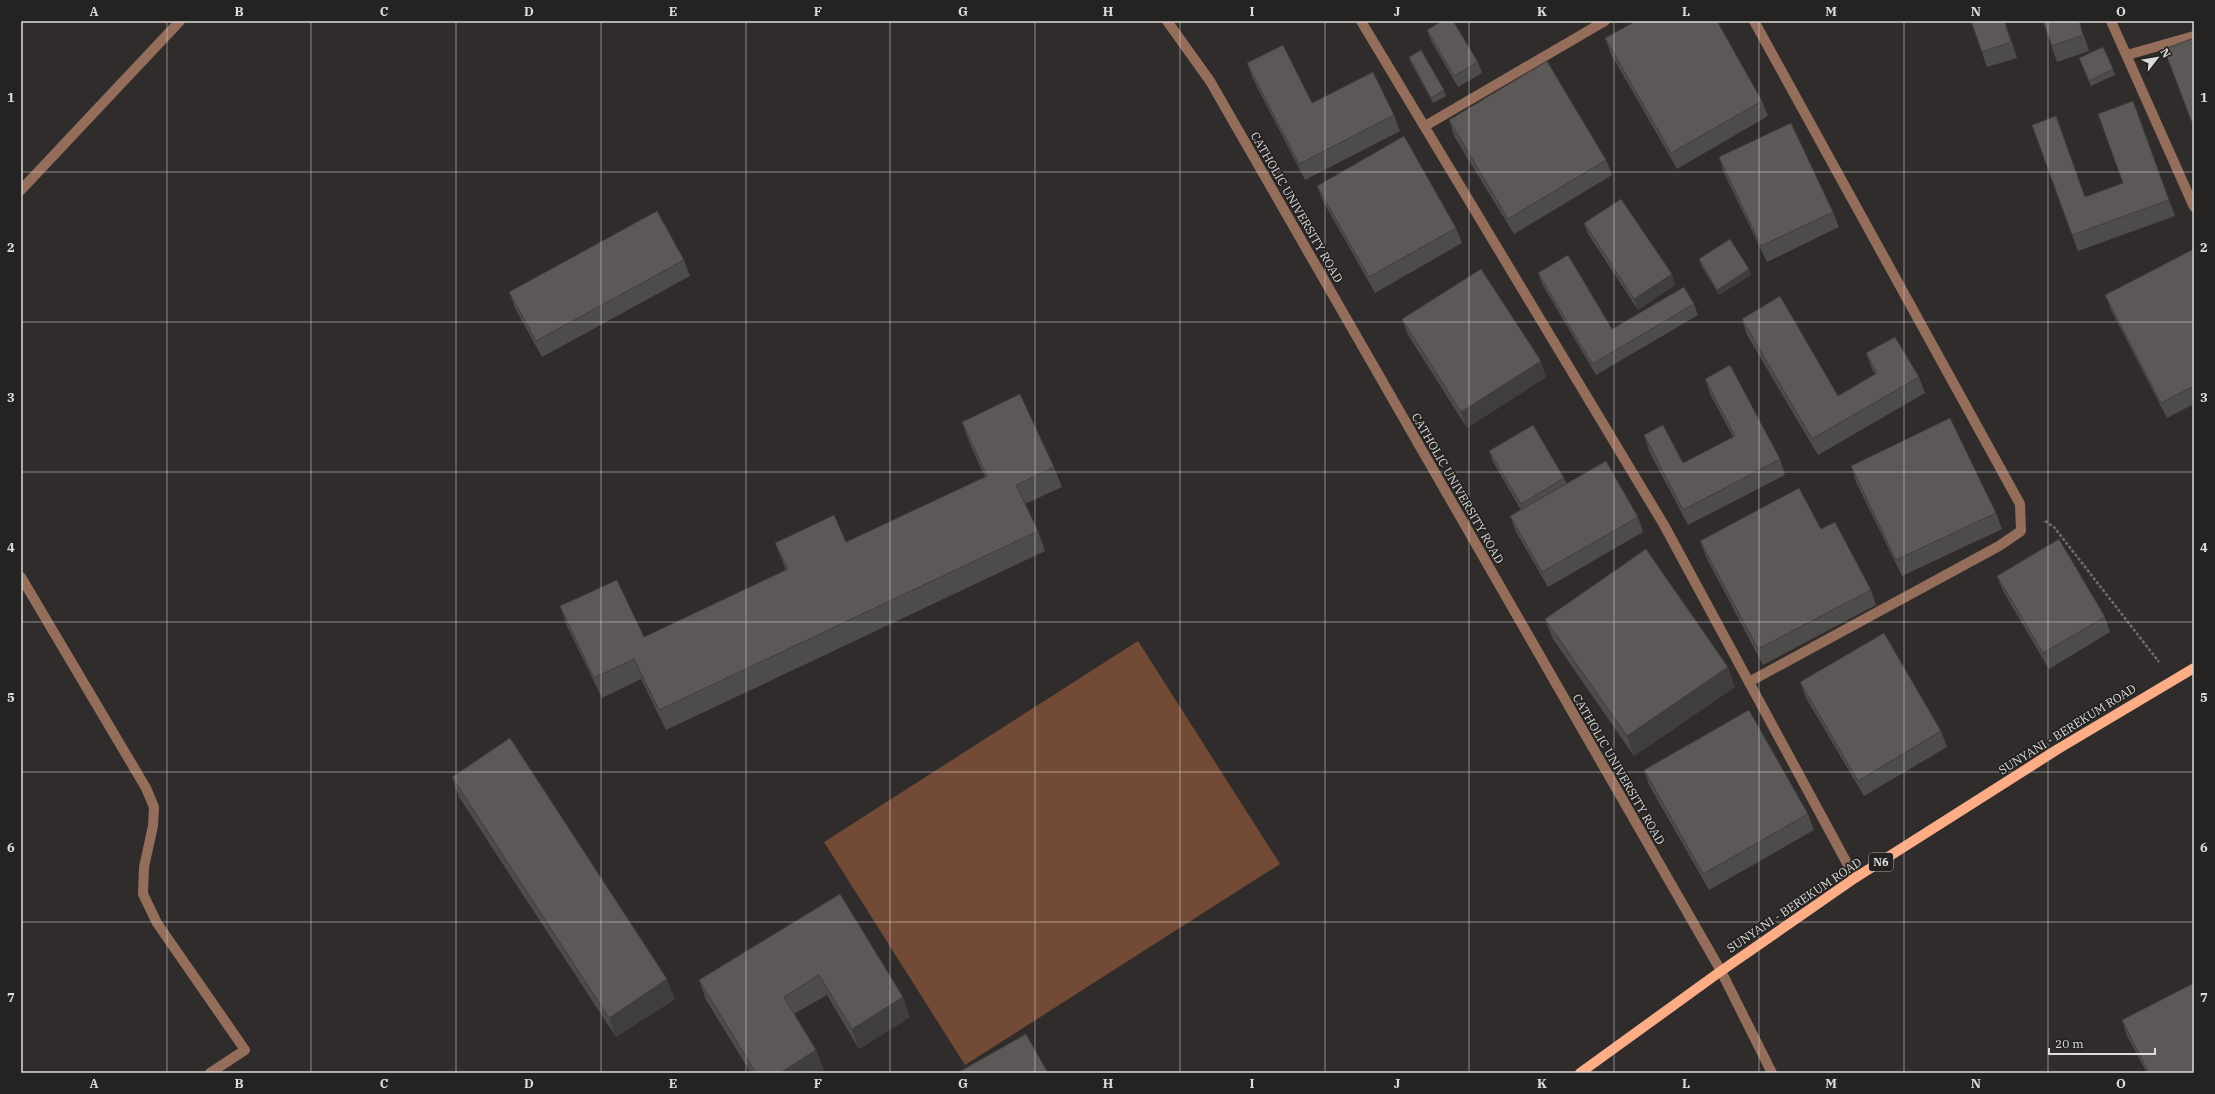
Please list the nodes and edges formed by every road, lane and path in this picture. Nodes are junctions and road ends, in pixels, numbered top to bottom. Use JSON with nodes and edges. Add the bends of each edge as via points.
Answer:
{"nodes":[{"id":1,"x":180,"y":21,"type":"edge"},
{"id":2,"x":1167,"y":21,"type":"edge"},
{"id":3,"x":1362,"y":21,"type":"edge"},
{"id":4,"x":1606,"y":21,"type":"edge"},
{"id":5,"x":1754,"y":21,"type":"edge"},
{"id":6,"x":2111,"y":21,"type":"edge"},
{"id":7,"x":2194,"y":36,"type":"edge"},
{"id":8,"x":2126,"y":55,"type":"junction"},
{"id":9,"x":1425,"y":126,"type":"junction"},
{"id":10,"x":21,"y":190,"type":"edge"},
{"id":11,"x":2194,"y":207,"type":"edge"},
{"id":12,"x":2020,"y":504,"type":"junction"},
{"id":13,"x":21,"y":577,"type":"edge"},
{"id":14,"x":2194,"y":668,"type":"edge"},
{"id":15,"x":2172,"y":680,"type":"junction"},
{"id":16,"x":1749,"y":682,"type":"junction"},
{"id":17,"x":1855,"y":878,"type":"junction"},
{"id":18,"x":1721,"y":971,"type":"junction"},
{"id":19,"x":210,"y":1073,"type":"edge"},
{"id":20,"x":1580,"y":1073,"type":"edge"},
{"id":21,"x":1772,"y":1073,"type":"edge"}],
"edges":[{"from":1,"to":10,"type":"street"},
{"from":2,"to":18,"type":"street","name":"CATHOLIC UNIVERSITY ROAD","via":[[1210,82]]},
{"from":3,"to":9,"type":"street"},
{"from":4,"to":9,"type":"street"},
{"from":5,"to":12,"type":"street"},
{"from":6,"to":8,"type":"street"},
{"from":7,"to":8,"type":"street"},
{"from":8,"to":11,"type":"street"},
{"from":9,"to":16,"type":"street","via":[[1664,525]]},
{"from":12,"to":15,"type":"path","via":[[2054,528]]},
{"from":12,"to":16,"type":"street","via":[[2022,531]]},
{"from":13,"to":19,"type":"street","via":[[146,788],[154,807],[153,826],[144,867],[143,894],[157,923],[245,1050]]},
{"from":14,"to":15,"type":"main road","name":"SUNYANI - BEREKUM ROAD","number":"N6"},
{"from":15,"to":17,"type":"main road","name":"SUNYANI - BEREKUM ROAD","number":"N6"},
{"from":16,"to":17,"type":"street"},
{"from":17,"to":18,"type":"main road","name":"SUNYANI - BEREKUM ROAD","number":"N6"},
{"from":18,"to":20,"type":"main road","name":"SUNYANI - BEREKUM ROAD","number":"N6"},
{"from":18,"to":21,"type":"street","name":"CATHOLIC UNIVERSITY ROAD"}]}
